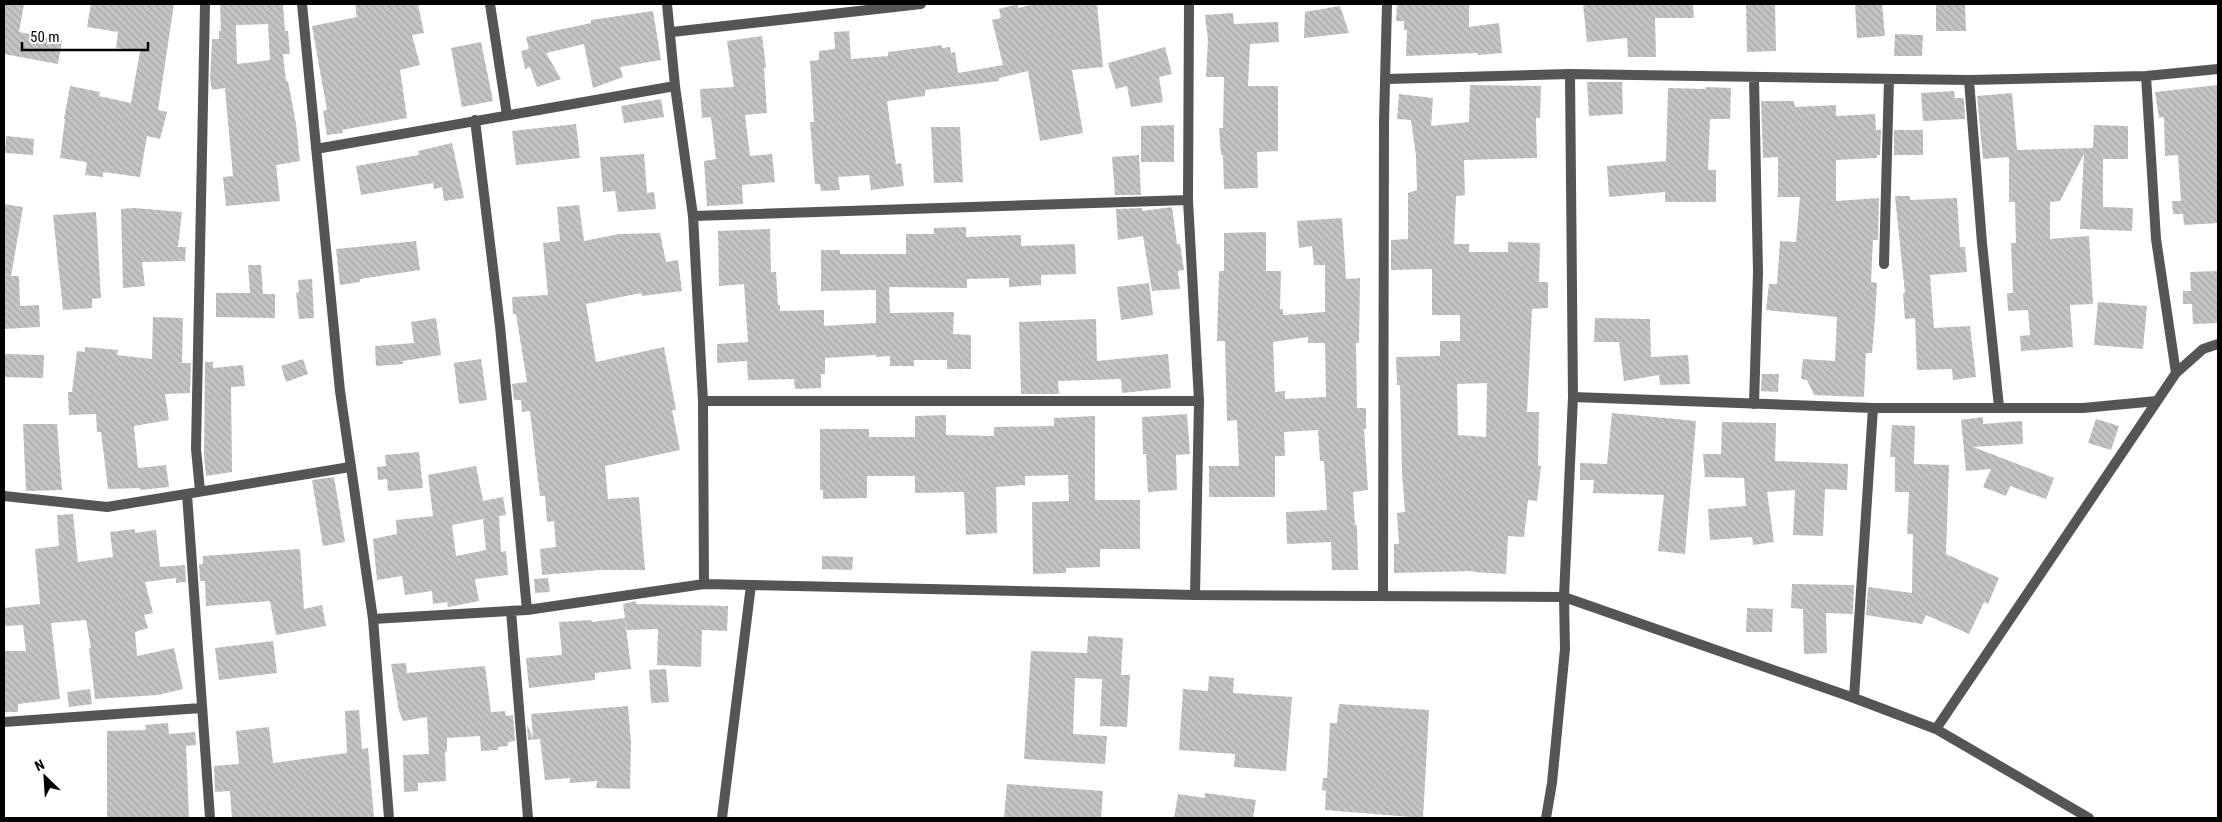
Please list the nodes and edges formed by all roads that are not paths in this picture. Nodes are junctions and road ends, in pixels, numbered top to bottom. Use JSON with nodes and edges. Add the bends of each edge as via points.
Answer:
{"nodes":[{"id":1,"x":205,"y":4,"type":"edge"},
{"id":2,"x":302,"y":4,"type":"edge"},
{"id":3,"x":490,"y":4,"type":"edge"},
{"id":4,"x":668,"y":4,"type":"edge"},
{"id":5,"x":921,"y":4,"type":"edge"},
{"id":6,"x":1189,"y":4,"type":"edge"},
{"id":7,"x":1387,"y":4,"type":"edge"},
{"id":8,"x":672,"y":32,"type":"junction"},
{"id":9,"x":2218,"y":69,"type":"edge"},
{"id":10,"x":1570,"y":74,"type":"junction"},
{"id":11,"x":2146,"y":76,"type":"junction"},
{"id":12,"x":1754,"y":78,"type":"junction"},
{"id":13,"x":1386,"y":79,"type":"junction"},
{"id":14,"x":1889,"y":79,"type":"junction"},
{"id":15,"x":1969,"y":80,"type":"junction"},
{"id":16,"x":675,"y":86,"type":"junction"},
{"id":17,"x":507,"y":115,"type":"junction"},
{"id":18,"x":475,"y":120,"type":"junction"},
{"id":19,"x":316,"y":149,"type":"junction"},
{"id":20,"x":1188,"y":200,"type":"junction"},
{"id":21,"x":693,"y":216,"type":"junction"},
{"id":22,"x":1884,"y":264,"type":"dead end"},
{"id":23,"x":2218,"y":344,"type":"edge"},
{"id":24,"x":2176,"y":373,"type":"junction"},
{"id":25,"x":1572,"y":397,"type":"junction"},
{"id":26,"x":703,"y":401,"type":"junction"},
{"id":27,"x":1199,"y":401,"type":"junction"},
{"id":28,"x":2158,"y":401,"type":"junction"},
{"id":29,"x":1754,"y":404,"type":"junction"},
{"id":30,"x":2000,"y":407,"type":"junction"},
{"id":31,"x":1873,"y":408,"type":"junction"},
{"id":32,"x":350,"y":467,"type":"junction"},
{"id":33,"x":200,"y":491,"type":"junction"},
{"id":34,"x":186,"y":494,"type":"junction"},
{"id":35,"x":4,"y":496,"type":"edge"},
{"id":36,"x":704,"y":584,"type":"junction"},
{"id":37,"x":751,"y":585,"type":"junction"},
{"id":38,"x":1195,"y":595,"type":"junction"},
{"id":39,"x":1383,"y":595,"type":"junction"},
{"id":40,"x":1564,"y":597,"type":"junction"},
{"id":41,"x":527,"y":610,"type":"junction"},
{"id":42,"x":511,"y":611,"type":"junction"},
{"id":43,"x":373,"y":619,"type":"junction"},
{"id":44,"x":1854,"y":698,"type":"junction"},
{"id":45,"x":201,"y":708,"type":"junction"},
{"id":46,"x":4,"y":722,"type":"edge"},
{"id":47,"x":1936,"y":729,"type":"junction"},
{"id":48,"x":210,"y":818,"type":"edge"},
{"id":49,"x":389,"y":818,"type":"edge"},
{"id":50,"x":528,"y":818,"type":"edge"},
{"id":51,"x":722,"y":818,"type":"edge"},
{"id":52,"x":1546,"y":818,"type":"edge"},
{"id":53,"x":2088,"y":818,"type":"edge"}],
"edges":[{"from":1,"to":33,"type":"street","via":[[196,449]]},
{"from":2,"to":19,"type":"street"},
{"from":3,"to":17,"type":"street"},
{"from":4,"to":8,"type":"street"},
{"from":5,"to":8,"type":"street"},
{"from":6,"to":20,"type":"street"},
{"from":7,"to":13,"type":"street"},
{"from":8,"to":16,"type":"street"},
{"from":9,"to":11,"type":"street"},
{"from":10,"to":12,"type":"street"},
{"from":10,"to":13,"type":"street"},
{"from":10,"to":25,"type":"street"},
{"from":11,"to":15,"type":"street"},
{"from":11,"to":24,"type":"street","via":[[2156,239]]},
{"from":12,"to":14,"type":"street"},
{"from":12,"to":29,"type":"street","via":[[1758,272]]},
{"from":13,"to":39,"type":"street"},
{"from":14,"to":15,"type":"street"},
{"from":14,"to":22,"type":"street"},
{"from":15,"to":30,"type":"street"},
{"from":16,"to":17,"type":"street"},
{"from":16,"to":21,"type":"street"},
{"from":17,"to":18,"type":"street"},
{"from":18,"to":19,"type":"street"},
{"from":18,"to":41,"type":"street","via":[[500,326]]},
{"from":19,"to":32,"type":"street"},
{"from":20,"to":21,"type":"street"},
{"from":20,"to":27,"type":"street"},
{"from":21,"to":26,"type":"street"},
{"from":23,"to":24,"type":"street","via":[[2203,349]]},
{"from":24,"to":28,"type":"street"},
{"from":25,"to":29,"type":"street"},
{"from":25,"to":40,"type":"street"},
{"from":26,"to":27,"type":"street"},
{"from":26,"to":36,"type":"street"},
{"from":27,"to":38,"type":"street"},
{"from":28,"to":30,"type":"street","via":[[2083,408]]},
{"from":28,"to":47,"type":"street"},
{"from":29,"to":31,"type":"street"},
{"from":30,"to":31,"type":"street"},
{"from":31,"to":44,"type":"street"},
{"from":32,"to":33,"type":"street"},
{"from":32,"to":43,"type":"street"},
{"from":33,"to":34,"type":"street"},
{"from":34,"to":35,"type":"street","via":[[107,507]]},
{"from":34,"to":45,"type":"street"},
{"from":36,"to":37,"type":"street"},
{"from":36,"to":41,"type":"street"},
{"from":37,"to":38,"type":"street"},
{"from":37,"to":51,"type":"street"},
{"from":38,"to":39,"type":"street"},
{"from":39,"to":40,"type":"street"},
{"from":40,"to":44,"type":"street"},
{"from":40,"to":52,"type":"street","via":[[1565,649]]},
{"from":41,"to":42,"type":"street"},
{"from":42,"to":43,"type":"street"},
{"from":42,"to":50,"type":"street"},
{"from":43,"to":49,"type":"street"},
{"from":44,"to":47,"type":"street"},
{"from":45,"to":46,"type":"street"},
{"from":45,"to":48,"type":"street"},
{"from":47,"to":53,"type":"street"}]}
